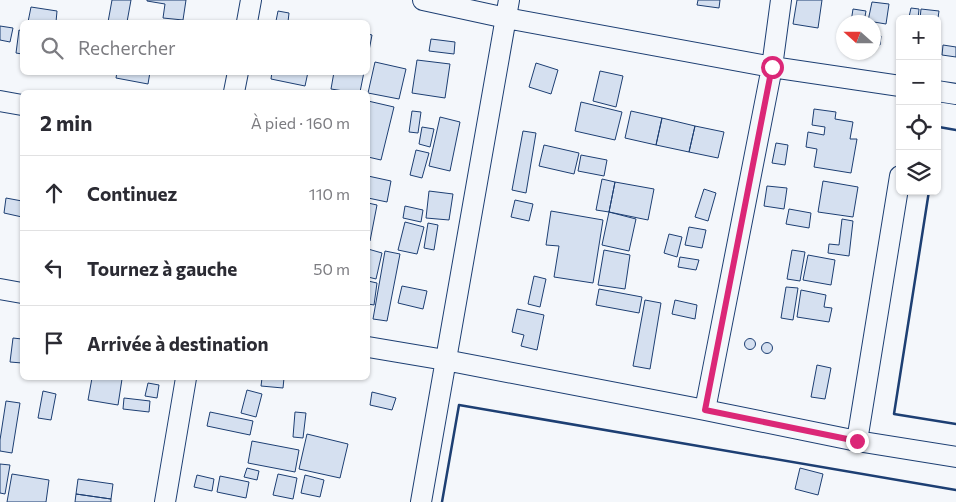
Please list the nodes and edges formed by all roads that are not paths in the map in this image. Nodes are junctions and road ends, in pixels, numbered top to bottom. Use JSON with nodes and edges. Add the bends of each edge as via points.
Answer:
{"nodes":[{"id":1,"x":251,"y":0,"type":"edge"},
{"id":2,"x":423,"y":0,"type":"edge"},
{"id":3,"x":781,"y":0,"type":"edge"},
{"id":4,"x":508,"y":9,"type":"edge"},
{"id":5,"x":247,"y":20,"type":"edge"},
{"id":6,"x":772,"y":67,"type":"junction"},
{"id":7,"x":237,"y":75,"type":"edge"},
{"id":8,"x":896,"y":85,"type":"edge"},
{"id":9,"x":234,"y":90,"type":"edge"},
{"id":10,"x":941,"y":92,"type":"edge"},
{"id":11,"x":956,"y":94,"type":"edge"},
{"id":12,"x":0,"y":101,"type":"edge"},
{"id":13,"x":20,"y":105,"type":"edge"},
{"id":14,"x":897,"y":195,"type":"edge"},
{"id":15,"x":0,"y":289,"type":"edge"},
{"id":16,"x":20,"y":293,"type":"edge"},
{"id":17,"x":370,"y":348,"type":"edge"},
{"id":18,"x":446,"y":360,"type":"junction"},
{"id":19,"x":186,"y":380,"type":"edge"},
{"id":20,"x":705,"y":410,"type":"junction"},
{"id":21,"x":857,"y":441,"type":"junction"},
{"id":22,"x":956,"y":457,"type":"edge"},
{"id":23,"x":165,"y":502,"type":"edge"},
{"id":24,"x":421,"y":502,"type":"edge"}],
"edges":[{"from":1,"to":5,"type":"street"},
{"from":2,"to":4,"type":"street"},
{"from":3,"to":6,"type":"street"},
{"from":4,"to":6,"type":"street"},
{"from":4,"to":18,"type":"street"},
{"from":6,"to":8,"type":"street"},
{"from":6,"to":20,"type":"street"},
{"from":7,"to":9,"type":"street"},
{"from":10,"to":11,"type":"street"},
{"from":12,"to":13,"type":"street"},
{"from":14,"to":21,"type":"street"},
{"from":15,"to":16,"type":"street"},
{"from":17,"to":18,"type":"street"},
{"from":18,"to":20,"type":"street"},
{"from":18,"to":24,"type":"street"},
{"from":19,"to":23,"type":"street"},
{"from":20,"to":21,"type":"street"},
{"from":21,"to":22,"type":"street"}]}
